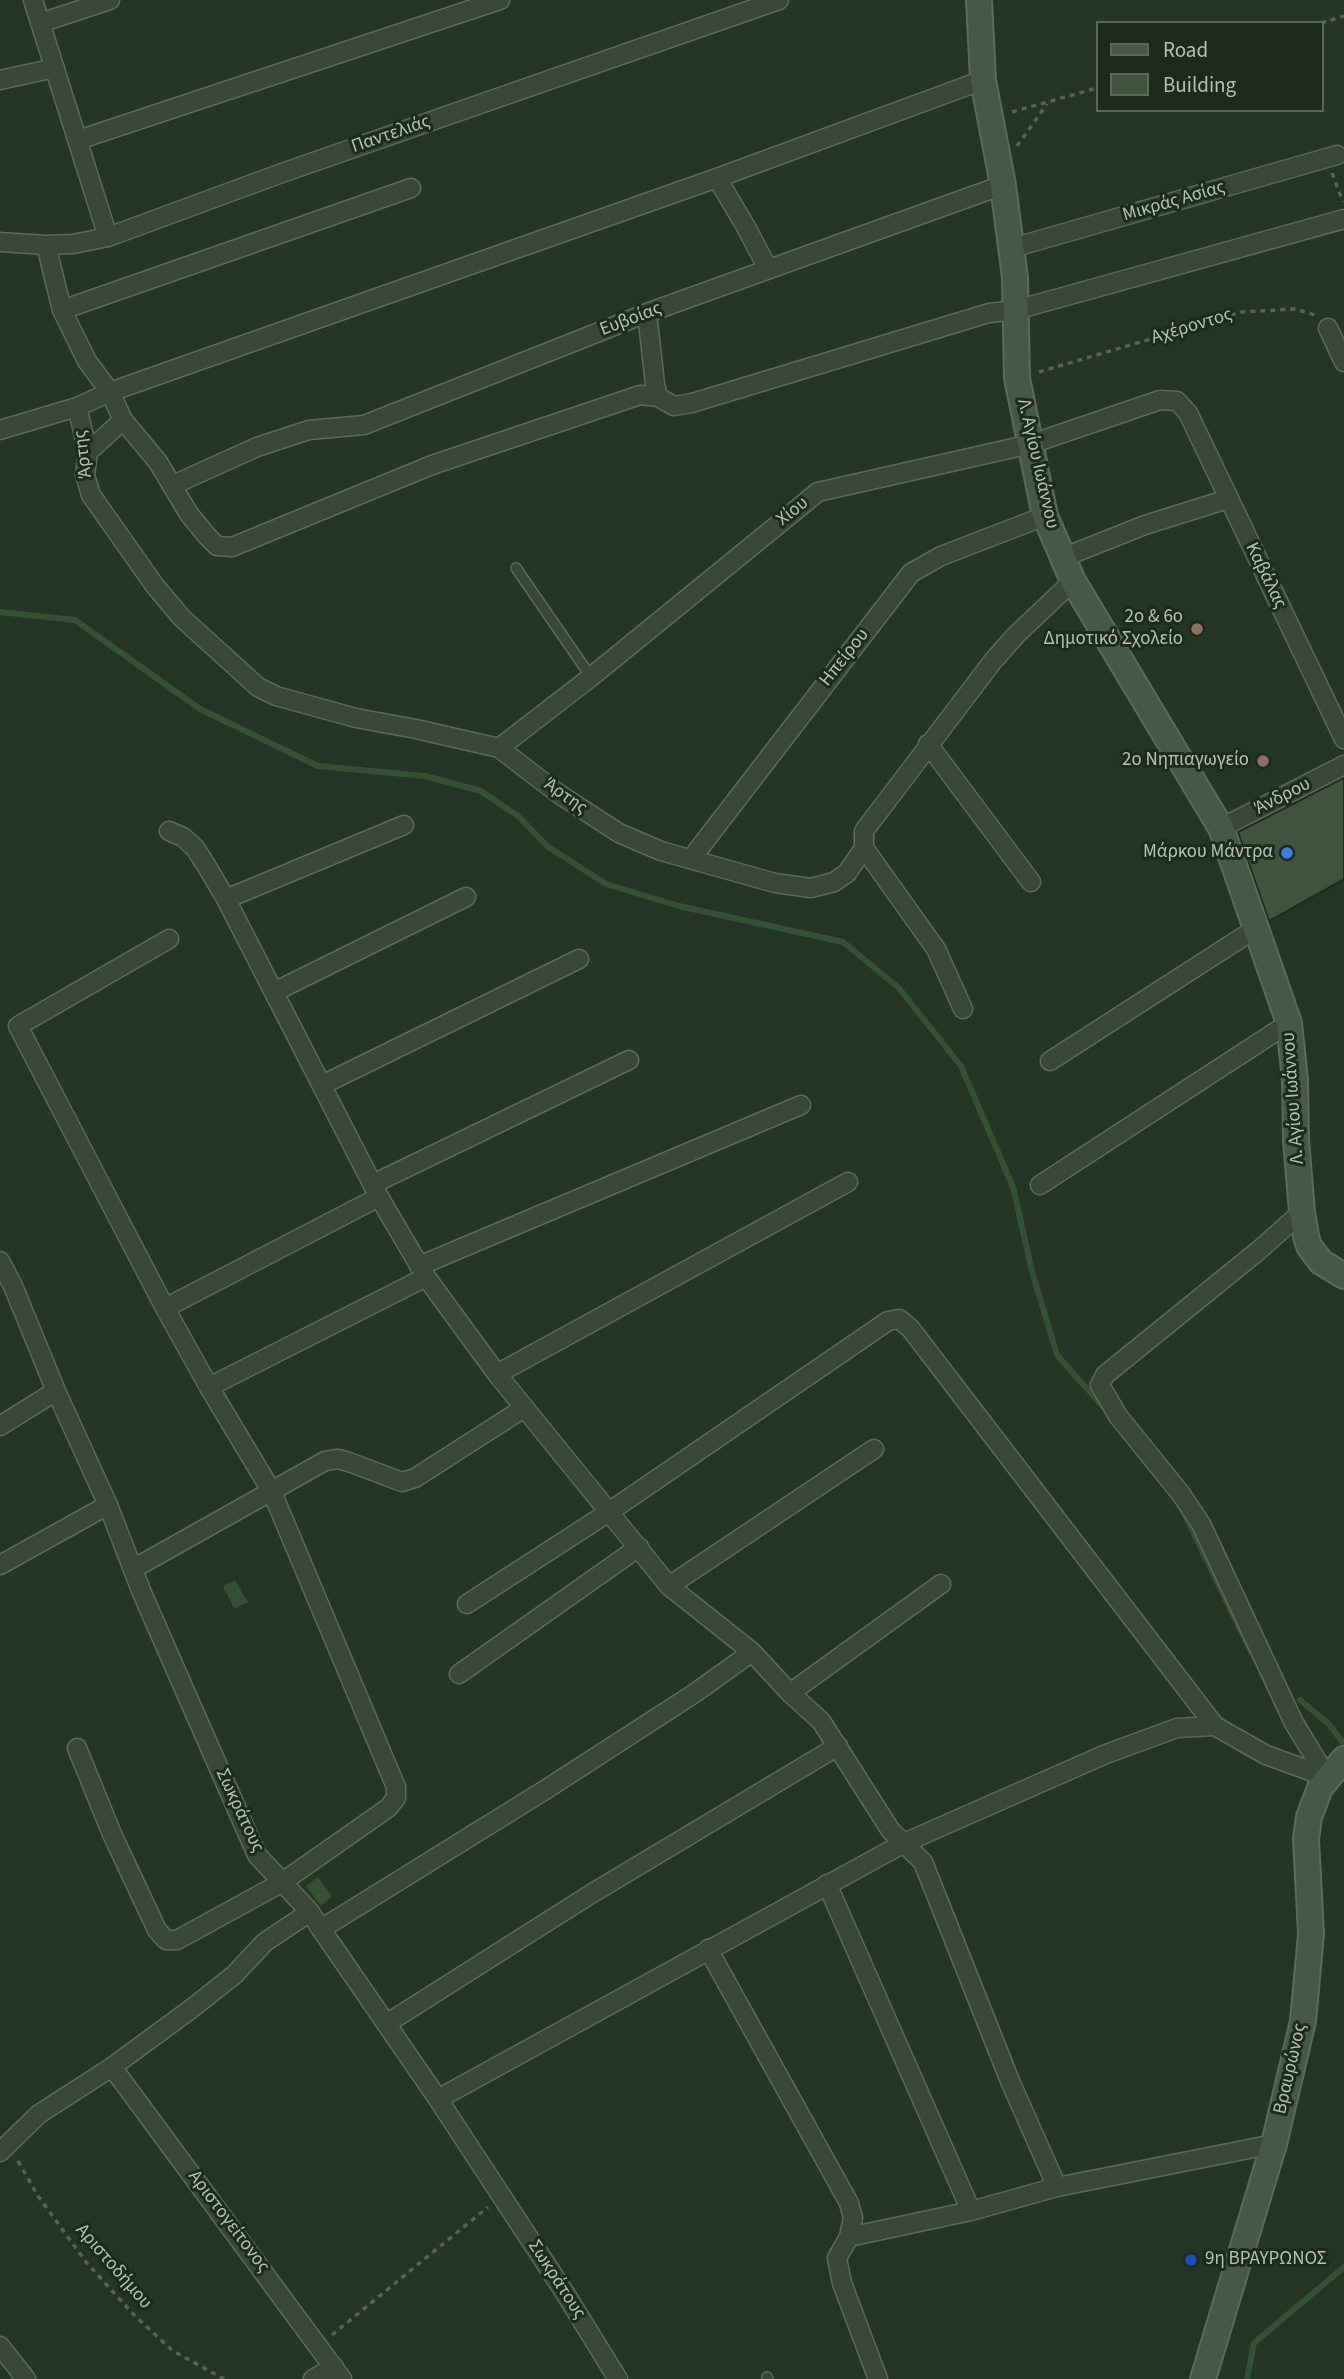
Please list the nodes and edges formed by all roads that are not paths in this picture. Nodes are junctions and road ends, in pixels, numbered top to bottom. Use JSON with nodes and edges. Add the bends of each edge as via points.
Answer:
{"nodes":[{"id":1,"x":33,"y":0,"type":"edge"},
{"id":2,"x":110,"y":0,"type":"edge"},
{"id":3,"x":500,"y":0,"type":"edge"},
{"id":4,"x":779,"y":0,"type":"edge"},
{"id":5,"x":979,"y":0,"type":"edge"},
{"id":6,"x":40,"y":23,"type":"junction"},
{"id":7,"x":55,"y":68,"type":"junction"},
{"id":8,"x":0,"y":80,"type":"edge"},
{"id":9,"x":983,"y":80,"type":"junction"},
{"id":10,"x":78,"y":140,"type":"junction"},
{"id":11,"x":1331,"y":157,"type":"road end"},
{"id":12,"x":1002,"y":177,"type":"junction"},
{"id":13,"x":717,"y":178,"type":"junction"},
{"id":14,"x":411,"y":188,"type":"dead end"},
{"id":15,"x":1344,"y":219,"type":"edge"},
{"id":16,"x":108,"y":237,"type":"junction"},
{"id":17,"x":0,"y":242,"type":"edge"},
{"id":18,"x":46,"y":245,"type":"junction"},
{"id":19,"x":1012,"y":248,"type":"junction"},
{"id":20,"x":768,"y":270,"type":"junction"},
{"id":21,"x":62,"y":310,"type":"junction"},
{"id":22,"x":1016,"y":310,"type":"junction"},
{"id":23,"x":647,"y":313,"type":"junction"},
{"id":24,"x":1328,"y":328,"type":"road end"},
{"id":25,"x":1344,"y":362,"type":"edge"},
{"id":26,"x":110,"y":392,"type":"junction"},
{"id":27,"x":659,"y":397,"type":"junction"},
{"id":28,"x":77,"y":407,"type":"junction"},
{"id":29,"x":1188,"y":413,"type":"joint"},
{"id":30,"x":123,"y":420,"type":"junction"},
{"id":31,"x":0,"y":430,"type":"edge"},
{"id":32,"x":1031,"y":444,"type":"junction"},
{"id":33,"x":88,"y":452,"type":"junction"},
{"id":34,"x":173,"y":485,"type":"junction"},
{"id":35,"x":1228,"y":499,"type":"junction"},
{"id":36,"x":1045,"y":516,"type":"junction"},
{"id":37,"x":1062,"y":558,"type":"junction"},
{"id":38,"x":516,"y":568,"type":"dead end"},
{"id":39,"x":1073,"y":582,"type":"junction"},
{"id":40,"x":591,"y":677,"type":"junction"},
{"id":41,"x":1344,"y":739,"type":"edge"},
{"id":42,"x":928,"y":744,"type":"junction"},
{"id":43,"x":499,"y":748,"type":"junction"},
{"id":44,"x":1344,"y":765,"type":"edge"},
{"id":45,"x":404,"y":825,"type":"dead end"},
{"id":46,"x":1221,"y":828,"type":"junction"},
{"id":47,"x":169,"y":831,"type":"dead end"},
{"id":48,"x":864,"y":848,"type":"junction"},
{"id":49,"x":691,"y":859,"type":"junction"},
{"id":50,"x":1031,"y":882,"type":"dead end"},
{"id":51,"x":466,"y":897,"type":"dead end"},
{"id":52,"x":226,"y":900,"type":"junction"},
{"id":53,"x":1255,"y":929,"type":"junction"},
{"id":54,"x":169,"y":940,"type":"dead end"},
{"id":55,"x":579,"y":959,"type":"dead end"},
{"id":56,"x":274,"y":992,"type":"junction"},
{"id":57,"x":963,"y":1009,"type":"dead end"},
{"id":58,"x":1289,"y":1023,"type":"junction"},
{"id":59,"x":629,"y":1060,"type":"dead end"},
{"id":60,"x":1050,"y":1061,"type":"dead end"},
{"id":61,"x":322,"y":1085,"type":"junction"},
{"id":62,"x":801,"y":1105,"type":"dead end"},
{"id":63,"x":848,"y":1182,"type":"dead end"},
{"id":64,"x":1040,"y":1185,"type":"dead end"},
{"id":65,"x":376,"y":1191,"type":"junction"},
{"id":66,"x":1302,"y":1212,"type":"junction"},
{"id":67,"x":0,"y":1261,"type":"edge"},
{"id":68,"x":422,"y":1271,"type":"junction"},
{"id":69,"x":1344,"y":1276,"type":"edge"},
{"id":70,"x":6,"y":1289,"type":"edge"},
{"id":71,"x":165,"y":1308,"type":"junction"},
{"id":72,"x":497,"y":1374,"type":"junction"},
{"id":73,"x":209,"y":1387,"type":"junction"},
{"id":74,"x":56,"y":1391,"type":"junction"},
{"id":75,"x":524,"y":1408,"type":"junction"},
{"id":76,"x":0,"y":1426,"type":"edge"},
{"id":77,"x":874,"y":1449,"type":"dead end"},
{"id":78,"x":272,"y":1492,"type":"junction"},
{"id":79,"x":108,"y":1505,"type":"junction"},
{"id":80,"x":609,"y":1512,"type":"junction"},
{"id":81,"x":639,"y":1547,"type":"junction"},
{"id":82,"x":0,"y":1565,"type":"edge"},
{"id":83,"x":133,"y":1569,"type":"junction"},
{"id":84,"x":941,"y":1584,"type":"dead end"},
{"id":85,"x":669,"y":1586,"type":"junction"},
{"id":86,"x":467,"y":1604,"type":"dead end"},
{"id":87,"x":752,"y":1652,"type":"junction"},
{"id":88,"x":458,"y":1674,"type":"dead end"},
{"id":89,"x":790,"y":1693,"type":"junction"},
{"id":90,"x":1215,"y":1726,"type":"junction"},
{"id":91,"x":838,"y":1746,"type":"junction"},
{"id":92,"x":78,"y":1748,"type":"dead end"},
{"id":93,"x":1337,"y":1766,"type":"edge"},
{"id":94,"x":904,"y":1843,"type":"junction"},
{"id":95,"x":281,"y":1882,"type":"junction"},
{"id":96,"x":827,"y":1884,"type":"junction"},
{"id":97,"x":310,"y":1912,"type":"junction"},
{"id":98,"x":321,"y":1929,"type":"junction"},
{"id":99,"x":708,"y":1949,"type":"junction"},
{"id":100,"x":386,"y":2024,"type":"junction"},
{"id":101,"x":112,"y":2067,"type":"junction"},
{"id":102,"x":438,"y":2099,"type":"junction"},
{"id":103,"x":1274,"y":2144,"type":"junction"},
{"id":104,"x":4,"y":2148,"type":"edge"},
{"id":105,"x":1057,"y":2187,"type":"junction"},
{"id":106,"x":971,"y":2211,"type":"junction"},
{"id":107,"x":849,"y":2237,"type":"junction"},
{"id":108,"x":0,"y":2346,"type":"edge"},
{"id":109,"x":338,"y":2373,"type":"edge"},
{"id":110,"x":26,"y":2379,"type":"edge"},
{"id":111,"x":313,"y":2379,"type":"edge"},
{"id":112,"x":618,"y":2379,"type":"edge"},
{"id":113,"x":878,"y":2379,"type":"edge"},
{"id":114,"x":1203,"y":2379,"type":"edge"}],
"edges":[{"from":1,"to":6,"type":"street"},
{"from":2,"to":6,"type":"street"},
{"from":3,"to":10,"type":"street"},
{"from":4,"to":16,"type":"street","name":"Παντελιάς"},
{"from":5,"to":9,"type":"street","name":"Λ. Αγίου Ιωάννου"},
{"from":6,"to":7,"type":"street"},
{"from":7,"to":8,"type":"street"},
{"from":7,"to":10,"type":"street"},
{"from":9,"to":12,"type":"street","name":"Λ. Αγίου Ιωάννου"},
{"from":9,"to":13,"type":"street"},
{"from":10,"to":16,"type":"street"},
{"from":11,"to":19,"type":"street","name":"Μικράς Ασίας"},
{"from":12,"to":19,"type":"street","name":"Λ. Αγίου Ιωάννου"},
{"from":12,"to":20,"type":"street","name":"Ευβοίας"},
{"from":13,"to":20,"type":"street"},
{"from":13,"to":26,"type":"street"},
{"from":14,"to":21,"type":"street"},
{"from":15,"to":22,"type":"street"},
{"from":16,"to":18,"type":"street","name":"Παντελιάς"},
{"from":17,"to":18,"type":"street","name":"Παντελιάς"},
{"from":18,"to":21,"type":"street"},
{"from":19,"to":22,"type":"street","name":"Λ. Αγίου Ιωάννου"},
{"from":20,"to":23,"type":"street","name":"Ευβοίας"},
{"from":21,"to":26,"type":"street","via":[[87,361]]},
{"from":22,"to":27,"type":"street","via":[[976,317],[692,403],[674,406]]},
{"from":22,"to":32,"type":"street","name":"Λ. Αγίου Ιωάννου","via":[[1017,378]]},
{"from":23,"to":27,"type":"street"},
{"from":23,"to":34,"type":"street","name":"Ευβοίας","via":[[364,425],[309,430],[257,447]]},
{"from":24,"to":25,"type":"street"},
{"from":26,"to":28,"type":"street"},
{"from":26,"to":30,"type":"street"},
{"from":27,"to":34,"type":"street","via":[[640,395],[432,465],[232,547],[217,546],[207,536]]},
{"from":28,"to":31,"type":"street"},
{"from":28,"to":33,"type":"street","name":"Άρτης"},
{"from":29,"to":32,"type":"street","name":"Χίου","via":[[1177,401],[1160,400]]},
{"from":29,"to":35,"type":"street","name":"Καβάλας"},
{"from":30,"to":33,"type":"street"},
{"from":30,"to":34,"type":"street"},
{"from":32,"to":36,"type":"street","name":"Λ. Αγίου Ιωάννου"},
{"from":32,"to":40,"type":"street","name":"Χίου","via":[[818,492]]},
{"from":33,"to":43,"type":"street","name":"Άρτης","via":[[85,475],[91,495],[155,586],[182,618],[258,687],[356,718]]},
{"from":35,"to":37,"type":"street"},
{"from":35,"to":41,"type":"street","name":"Καβάλας"},
{"from":36,"to":37,"type":"street","name":"Λ. Αγίου Ιωάννου"},
{"from":36,"to":49,"type":"street","name":"Ηπείρου","via":[[941,556],[911,573]]},
{"from":37,"to":39,"type":"street","name":"Λ. Αγίου Ιωάννου"},
{"from":38,"to":40,"type":"lane"},
{"from":39,"to":42,"type":"street","name":"Άρτης","via":[[1016,635]]},
{"from":39,"to":46,"type":"street","name":"Λ. Αγίου Ιωάννου"},
{"from":40,"to":43,"type":"street","name":"Χίου"},
{"from":42,"to":48,"type":"street","name":"Άρτης","via":[[864,831]]},
{"from":42,"to":50,"type":"street"},
{"from":43,"to":49,"type":"street","name":"Άρτης","via":[[619,833]]},
{"from":44,"to":46,"type":"street","name":"Άνδρου"},
{"from":45,"to":52,"type":"street"},
{"from":46,"to":53,"type":"street","name":"Λ. Αγίου Ιωάννου"},
{"from":47,"to":52,"type":"street","via":[[195,848]]},
{"from":48,"to":49,"type":"street","name":"Άρτης","via":[[847,873],[811,888],[775,883]]},
{"from":48,"to":57,"type":"street","via":[[936,949]]},
{"from":51,"to":56,"type":"street"},
{"from":52,"to":56,"type":"street"},
{"from":53,"to":58,"type":"street","name":"Λ. Αγίου Ιωάννου"},
{"from":53,"to":60,"type":"street"},
{"from":54,"to":71,"type":"street","via":[[18,1026]]},
{"from":55,"to":61,"type":"street"},
{"from":56,"to":61,"type":"street"},
{"from":58,"to":64,"type":"street"},
{"from":58,"to":66,"type":"street","name":"Λ. Αγίου Ιωάννου"},
{"from":59,"to":65,"type":"street"},
{"from":61,"to":65,"type":"street"},
{"from":62,"to":68,"type":"street"},
{"from":63,"to":72,"type":"street"},
{"from":65,"to":68,"type":"street"},
{"from":65,"to":71,"type":"street"},
{"from":66,"to":69,"type":"street","name":"Λ. Αγίου Ιωάννου","via":[[1309,1246],[1321,1262]]},
{"from":66,"to":93,"type":"street","via":[[1105,1375],[1100,1385],[1118,1416],[1201,1524],[1294,1723]]},
{"from":67,"to":70,"type":"street","name":"Σωκράτους"},
{"from":68,"to":72,"type":"street"},
{"from":68,"to":73,"type":"street"},
{"from":70,"to":74,"type":"street","name":"Σωκράτους"},
{"from":71,"to":73,"type":"street"},
{"from":72,"to":75,"type":"street"},
{"from":73,"to":78,"type":"street"},
{"from":74,"to":76,"type":"street"},
{"from":74,"to":79,"type":"street","name":"Σωκράτους"},
{"from":75,"to":78,"type":"street","via":[[415,1478],[402,1482],[338,1459],[325,1461]]},
{"from":75,"to":80,"type":"street"},
{"from":77,"to":85,"type":"street"},
{"from":78,"to":83,"type":"street"},
{"from":78,"to":95,"type":"street","via":[[396,1787],[396,1798],[388,1808]]},
{"from":79,"to":82,"type":"street"},
{"from":79,"to":83,"type":"street","name":"Σωκράτους"},
{"from":80,"to":81,"type":"street"},
{"from":80,"to":86,"type":"street"},
{"from":80,"to":90,"type":"street","via":[[888,1321],[899,1319]]},
{"from":81,"to":85,"type":"street"},
{"from":81,"to":88,"type":"street"},
{"from":83,"to":95,"type":"street","name":"Σωκράτους","via":[[257,1855]]},
{"from":84,"to":89,"type":"street"},
{"from":85,"to":87,"type":"street"},
{"from":87,"to":89,"type":"street"},
{"from":87,"to":98,"type":"street","via":[[545,1790]]},
{"from":89,"to":91,"type":"street","via":[[821,1721]]},
{"from":90,"to":93,"type":"street","via":[[1266,1755]]},
{"from":90,"to":94,"type":"street","via":[[1177,1728],[1106,1754]]},
{"from":91,"to":94,"type":"street","via":[[891,1831]]},
{"from":91,"to":100,"type":"street"},
{"from":92,"to":95,"type":"street","via":[[112,1834],[166,1940],[177,1940]]},
{"from":93,"to":103,"type":"street","name":"Βραυρώνος","via":[[1313,1803],[1306,1839],[1311,1934],[1308,1987]]},
{"from":94,"to":96,"type":"street"},
{"from":94,"to":105,"type":"street","via":[[923,1862]]},
{"from":95,"to":97,"type":"street","name":"Σωκράτους"},
{"from":96,"to":99,"type":"street"},
{"from":96,"to":106,"type":"street"},
{"from":97,"to":98,"type":"street","name":"Σωκράτους"},
{"from":97,"to":101,"type":"street","via":[[265,1942],[234,1975]]},
{"from":98,"to":100,"type":"street","name":"Σωκράτους"},
{"from":99,"to":102,"type":"street"},
{"from":99,"to":107,"type":"street","via":[[849,2203],[853,2218]]},
{"from":100,"to":102,"type":"street","name":"Σωκράτους"},
{"from":101,"to":104,"type":"street","via":[[39,2114]]},
{"from":101,"to":109,"type":"street","name":"Αριστογείτονος"},
{"from":102,"to":112,"type":"street","name":"Σωκράτους"},
{"from":103,"to":105,"type":"street"},
{"from":103,"to":114,"type":"street","name":"Βραυρώνος"},
{"from":105,"to":106,"type":"street"},
{"from":106,"to":107,"type":"street"},
{"from":107,"to":113,"type":"street","via":[[837,2258],[842,2283]]},
{"from":108,"to":110,"type":"street"},
{"from":109,"to":111,"type":"street"}]}
